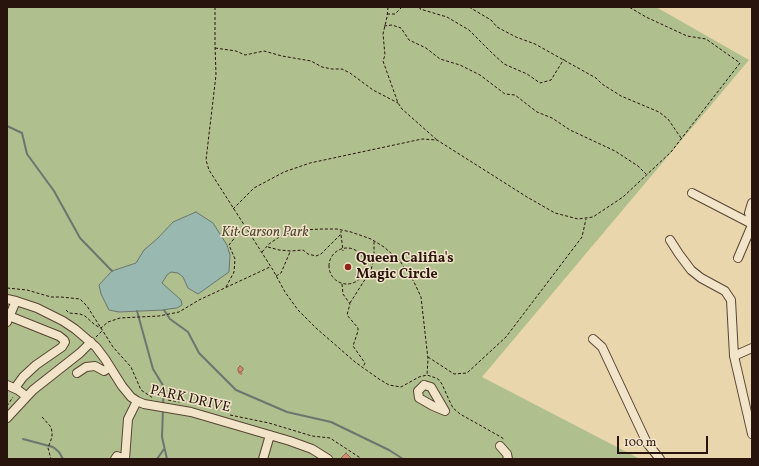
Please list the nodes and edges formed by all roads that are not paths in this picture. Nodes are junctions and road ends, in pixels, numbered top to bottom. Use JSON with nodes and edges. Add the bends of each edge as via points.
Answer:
{"nodes":[{"id":1,"x":692,"y":193,"type":"dead end"},
{"id":2,"x":752,"y":203,"type":"edge"},
{"id":3,"x":752,"y":223,"type":"edge"},
{"id":4,"x":670,"y":240,"type":"dead end"},
{"id":5,"x":738,"y":258,"type":"dead end"},
{"id":6,"x":11,"y":300,"type":"edge"},
{"id":7,"x":8,"y":319,"type":"edge"},
{"id":8,"x":592,"y":339,"type":"dead end"},
{"id":9,"x":91,"y":342,"type":"junction"},
{"id":10,"x":752,"y":348,"type":"edge"},
{"id":11,"x":734,"y":356,"type":"junction"},
{"id":12,"x":110,"y":366,"type":"junction"},
{"id":13,"x":76,"y":373,"type":"dead end"},
{"id":14,"x":12,"y":389,"type":"edge"},
{"id":15,"x":26,"y":396,"type":"junction"},
{"id":16,"x":137,"y":401,"type":"junction"},
{"id":17,"x":7,"y":418,"type":"edge"},
{"id":18,"x":752,"y":434,"type":"edge"},
{"id":19,"x":270,"y":435,"type":"junction"},
{"id":20,"x":500,"y":446,"type":"dead end"},
{"id":21,"x":116,"y":459,"type":"edge"},
{"id":22,"x":124,"y":459,"type":"edge"},
{"id":23,"x":263,"y":459,"type":"edge"},
{"id":24,"x":328,"y":459,"type":"edge"},
{"id":25,"x":508,"y":459,"type":"edge"},
{"id":26,"x":660,"y":459,"type":"edge"}],
"edges":[{"from":1,"to":3,"type":"street"},
{"from":2,"to":3,"type":"street","via":[[749,213]]},
{"from":3,"to":5,"type":"street"},
{"from":4,"to":11,"type":"street","via":[[691,270],[700,278],[725,291],[731,300]]},
{"from":6,"to":7,"type":"street"},
{"from":6,"to":9,"type":"street","name":"PARK DRIVE","via":[[37,308],[62,321]]},
{"from":7,"to":14,"type":"street","via":[[59,336],[65,342],[62,347],[36,365]]},
{"from":8,"to":26,"type":"street","via":[[602,347],[647,443]]},
{"from":9,"to":12,"type":"street","name":"PARK DRIVE"},
{"from":9,"to":15,"type":"street"},
{"from":10,"to":11,"type":"street"},
{"from":11,"to":18,"type":"street"},
{"from":12,"to":13,"type":"street","via":[[104,370],[95,366],[86,367]]},
{"from":12,"to":16,"type":"street","name":"PARK DRIVE","via":[[122,386]]},
{"from":14,"to":15,"type":"street"},
{"from":15,"to":17,"type":"street"},
{"from":16,"to":19,"type":"street","name":"PARK DRIVE","via":[[144,404],[160,404]]},
{"from":16,"to":22,"type":"street","via":[[128,419]]},
{"from":19,"to":23,"type":"street"},
{"from":19,"to":24,"type":"street","name":"PARK DRIVE","via":[[304,446]]},
{"from":20,"to":25,"type":"street"},
{"from":21,"to":22,"type":"street","via":[[117,456]]}]}
